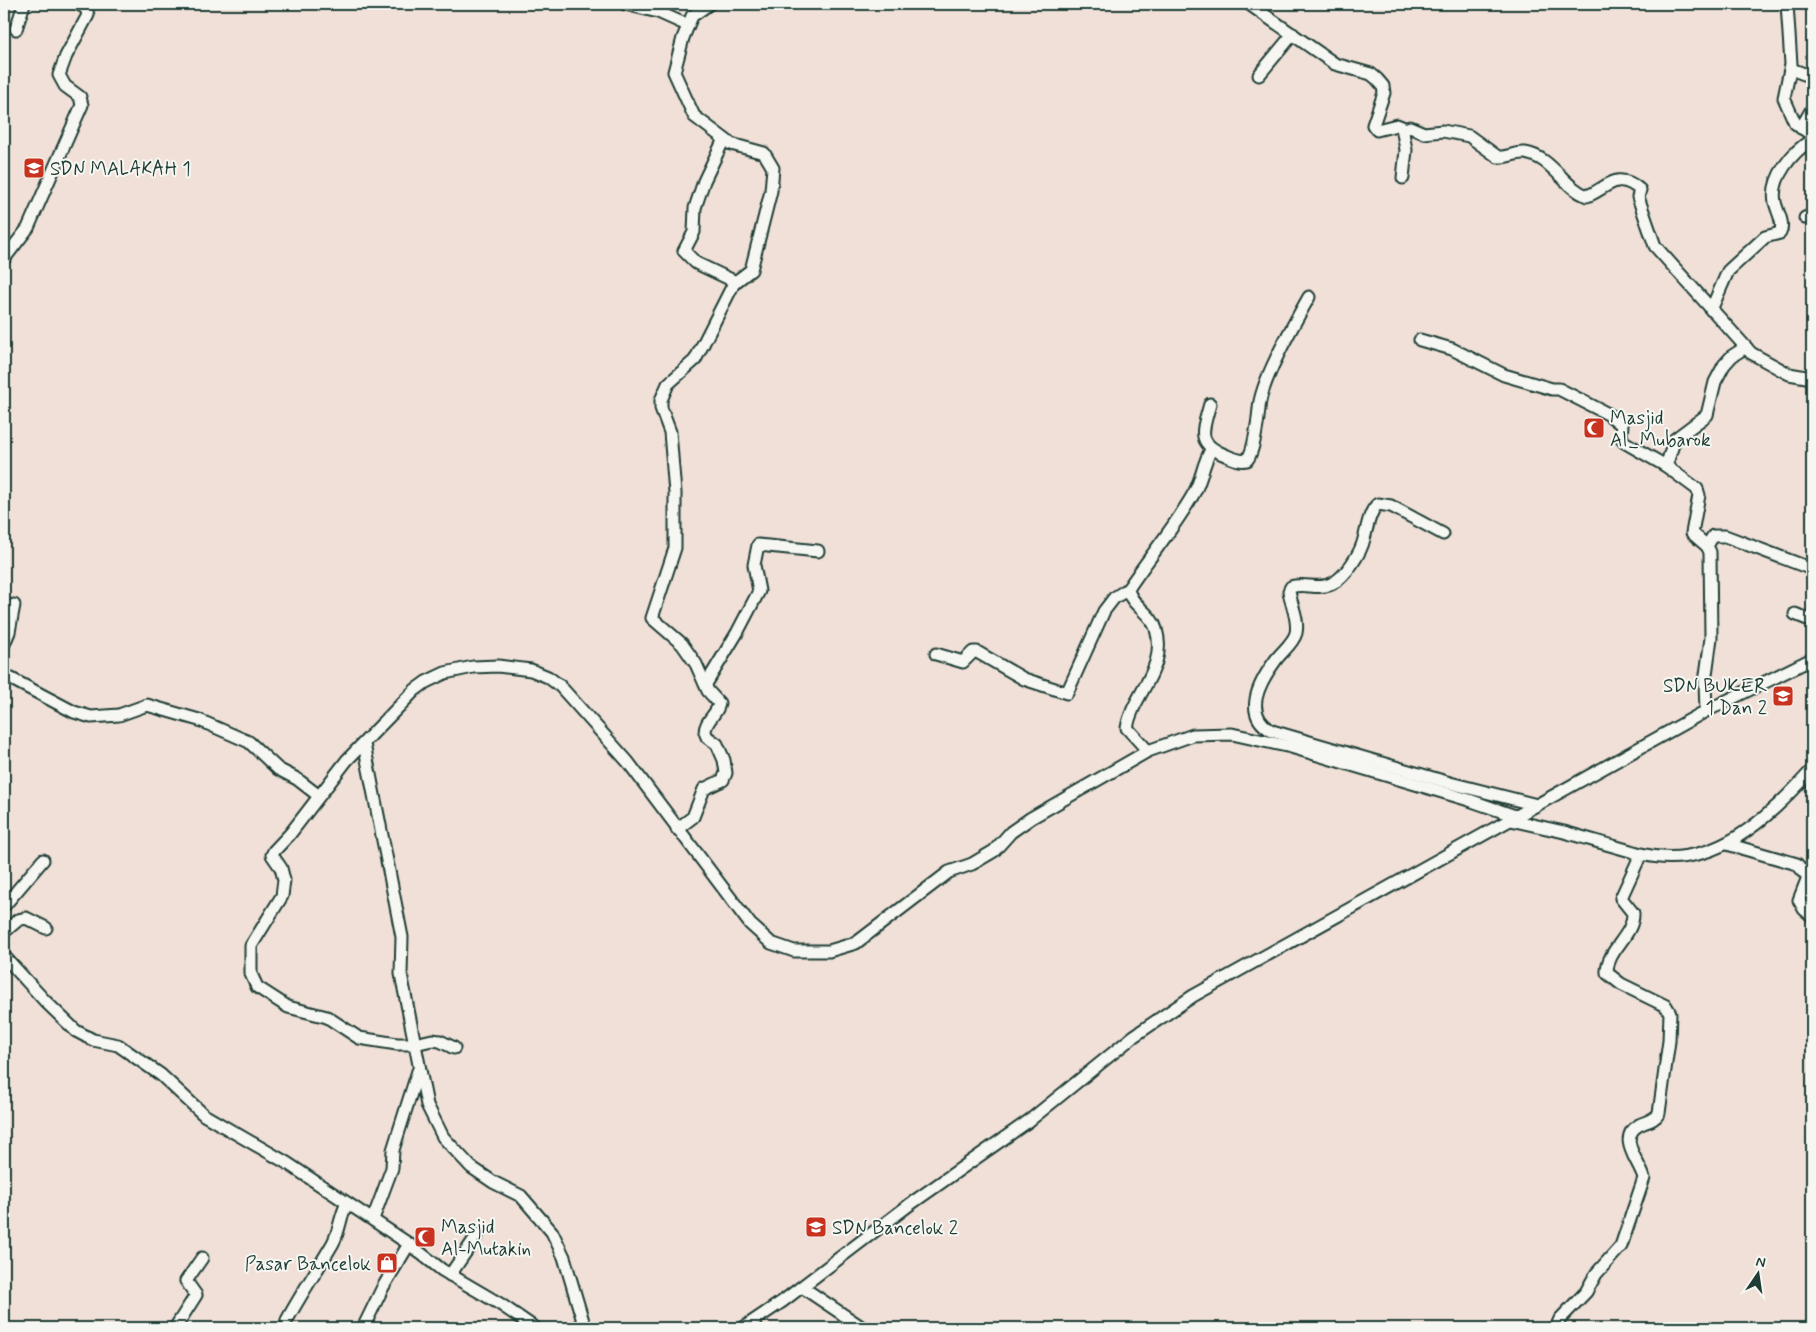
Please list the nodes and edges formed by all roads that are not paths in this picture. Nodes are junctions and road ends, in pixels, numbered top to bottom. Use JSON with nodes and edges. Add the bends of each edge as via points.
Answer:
{"nodes":[{"id":1,"x":24,"y":4,"type":"edge"},
{"id":2,"x":78,"y":4,"type":"edge"},
{"id":3,"x":625,"y":4,"type":"edge"},
{"id":4,"x":710,"y":4,"type":"edge"},
{"id":5,"x":1249,"y":4,"type":"edge"},
{"id":6,"x":1787,"y":4,"type":"edge"},
{"id":7,"x":687,"y":25,"type":"junction"},
{"id":8,"x":16,"y":29,"type":"dead end"},
{"id":9,"x":1293,"y":34,"type":"junction"},
{"id":10,"x":1790,"y":68,"type":"junction"},
{"id":11,"x":1259,"y":75,"type":"dead end"},
{"id":12,"x":1812,"y":77,"type":"edge"},
{"id":13,"x":1812,"y":109,"type":"edge"},
{"id":14,"x":1801,"y":128,"type":"junction"},
{"id":15,"x":1403,"y":130,"type":"junction"},
{"id":16,"x":1812,"y":135,"type":"edge"},
{"id":17,"x":724,"y":139,"type":"junction"},
{"id":18,"x":1812,"y":140,"type":"edge"},
{"id":19,"x":1403,"y":178,"type":"dead end"},
{"id":20,"x":4,"y":259,"type":"edge"},
{"id":21,"x":736,"y":282,"type":"junction"},
{"id":22,"x":1308,"y":297,"type":"dead end"},
{"id":23,"x":1711,"y":310,"type":"junction"},
{"id":24,"x":1420,"y":340,"type":"dead end"},
{"id":25,"x":1746,"y":347,"type":"junction"},
{"id":26,"x":1812,"y":378,"type":"edge"},
{"id":27,"x":1210,"y":404,"type":"dead end"},
{"id":28,"x":1211,"y":450,"type":"junction"},
{"id":29,"x":1666,"y":466,"type":"junction"},
{"id":30,"x":1442,"y":534,"type":"dead end"},
{"id":31,"x":1707,"y":546,"type":"junction"},
{"id":32,"x":818,"y":551,"type":"dead end"},
{"id":33,"x":1812,"y":569,"type":"edge"},
{"id":34,"x":1128,"y":589,"type":"junction"},
{"id":35,"x":14,"y":605,"type":"dead end"},
{"id":36,"x":1795,"y":614,"type":"dead end"},
{"id":37,"x":1812,"y":621,"type":"edge"},
{"id":38,"x":4,"y":644,"type":"edge"},
{"id":39,"x":936,"y":654,"type":"dead end"},
{"id":40,"x":1812,"y":659,"type":"edge"},
{"id":41,"x":4,"y":675,"type":"edge"},
{"id":42,"x":706,"y":684,"type":"junction"},
{"id":43,"x":1706,"y":711,"type":"junction"},
{"id":44,"x":364,"y":744,"type":"junction"},
{"id":45,"x":1146,"y":750,"type":"junction"},
{"id":46,"x":1812,"y":770,"type":"edge"},
{"id":47,"x":317,"y":795,"type":"junction"},
{"id":48,"x":1524,"y":813,"type":"junction"},
{"id":49,"x":681,"y":826,"type":"junction"},
{"id":50,"x":1727,"y":844,"type":"junction"},
{"id":51,"x":1641,"y":854,"type":"junction"},
{"id":52,"x":43,"y":860,"type":"dead end"},
{"id":53,"x":4,"y":906,"type":"edge"},
{"id":54,"x":1812,"y":916,"type":"edge"},
{"id":55,"x":46,"y":928,"type":"dead end"},
{"id":56,"x":4,"y":932,"type":"edge"},
{"id":57,"x":4,"y":956,"type":"edge"},
{"id":58,"x":423,"y":1042,"type":"junction"},
{"id":59,"x":454,"y":1048,"type":"dead end"},
{"id":60,"x":419,"y":1068,"type":"junction"},
{"id":61,"x":347,"y":1203,"type":"junction"},
{"id":62,"x":373,"y":1219,"type":"junction"},
{"id":63,"x":478,"y":1234,"type":"dead end"},
{"id":64,"x":409,"y":1244,"type":"junction"},
{"id":65,"x":202,"y":1258,"type":"dead end"},
{"id":66,"x":450,"y":1275,"type":"junction"},
{"id":67,"x":802,"y":1287,"type":"junction"},
{"id":68,"x":287,"y":1320,"type":"dead end"},
{"id":69,"x":174,"y":1328,"type":"edge"},
{"id":70,"x":363,"y":1328,"type":"edge"},
{"id":71,"x":535,"y":1328,"type":"edge"},
{"id":72,"x":585,"y":1328,"type":"edge"},
{"id":73,"x":743,"y":1328,"type":"edge"},
{"id":74,"x":863,"y":1328,"type":"edge"},
{"id":75,"x":1556,"y":1328,"type":"edge"}],
"edges":[{"from":1,"to":8,"type":"street"},
{"from":2,"to":20,"type":"street","via":[[88,11],[88,15],[59,76],[65,86],[80,97],[82,105],[28,228]]},
{"from":3,"to":7,"type":"street","via":[[658,12]]},
{"from":4,"to":7,"type":"street","via":[[693,14]]},
{"from":5,"to":9,"type":"street"},
{"from":6,"to":10,"type":"street"},
{"from":7,"to":17,"type":"street","via":[[674,72],[676,79],[694,116]]},
{"from":9,"to":11,"type":"street"},
{"from":9,"to":15,"type":"street","via":[[1335,64],[1371,74],[1377,79],[1384,93],[1374,128],[1397,125]]},
{"from":10,"to":12,"type":"street"},
{"from":10,"to":14,"type":"street","via":[[1784,98],[1795,123]]},
{"from":13,"to":14,"type":"street"},
{"from":14,"to":16,"type":"street"},
{"from":15,"to":19,"type":"street","via":[[1406,150]]},
{"from":15,"to":23,"type":"street","via":[[1410,126],[1427,133],[1443,131],[1468,136],[1501,157],[1524,153],[1532,155],[1553,168],[1564,182],[1587,196],[1610,182],[1621,181],[1636,187],[1640,190],[1638,197],[1655,246]]},
{"from":17,"to":21,"type":"street","via":[[704,182],[695,208],[694,232],[684,251],[696,263]]},
{"from":17,"to":21,"type":"street","via":[[738,147],[764,154],[774,168],[755,260],[751,270]]},
{"from":18,"to":23,"type":"street","via":[[1788,160],[1780,179],[1775,196],[1782,226],[1780,233],[1765,237],[1728,271]]},
{"from":21,"to":42,"type":"street","via":[[695,360],[668,384],[661,400],[670,432],[675,548],[652,618],[677,638]]},
{"from":22,"to":28,"type":"street","via":[[1268,378],[1250,458],[1243,462]]},
{"from":23,"to":25,"type":"street"},
{"from":24,"to":29,"type":"street","via":[[1452,349],[1504,375],[1570,394],[1618,420],[1622,425],[1624,442]]},
{"from":25,"to":26,"type":"street","via":[[1782,371]]},
{"from":25,"to":29,"type":"street","via":[[1724,365],[1714,382],[1707,415],[1675,439]]},
{"from":27,"to":28,"type":"street","via":[[1203,437]]},
{"from":28,"to":34,"type":"street","via":[[1194,493]]},
{"from":29,"to":31,"type":"street","via":[[1698,489],[1692,534]]},
{"from":30,"to":48,"type":"street","via":[[1391,506],[1378,504],[1362,546],[1335,582],[1291,587],[1289,595],[1296,631],[1260,686],[1256,699],[1257,718],[1272,730],[1440,780]]},
{"from":31,"to":33,"type":"street","via":[[1713,536],[1725,536]]},
{"from":31,"to":43,"type":"street","via":[[1710,552],[1711,638],[1705,682]]},
{"from":32,"to":42,"type":"street","via":[[758,545],[754,565],[759,591]]},
{"from":34,"to":39,"type":"street","via":[[1114,598],[1104,611],[1067,693],[1024,679],[977,652],[963,662]]},
{"from":34,"to":45,"type":"street","via":[[1131,597],[1154,622],[1158,643],[1154,670],[1127,724],[1127,730]]},
{"from":35,"to":38,"type":"street"},
{"from":36,"to":37,"type":"street"},
{"from":40,"to":43,"type":"street"},
{"from":41,"to":47,"type":"street","via":[[74,712],[91,717],[119,715],[147,705],[194,718],[249,742],[278,769]]},
{"from":42,"to":49,"type":"street","via":[[719,706],[705,732],[720,750],[726,773],[723,780],[704,789],[696,811]]},
{"from":43,"to":48,"type":"street"},
{"from":44,"to":47,"type":"street"},
{"from":44,"to":49,"type":"street","via":[[415,690],[445,673],[473,667],[531,670],[560,686]]},
{"from":44,"to":58,"type":"street","via":[[402,937],[401,974]]},
{"from":45,"to":48,"type":"street","via":[[1194,735],[1250,737]]},
{"from":45,"to":49,"type":"street","via":[[1018,826],[994,851],[950,872],[856,943],[830,951],[794,951],[764,938],[750,924]]},
{"from":46,"to":50,"type":"street","via":[[1752,828]]},
{"from":47,"to":58,"type":"street","via":[[272,855],[283,871],[282,896],[251,946],[251,974],[257,987],[288,1007],[327,1017],[359,1038],[397,1044]]},
{"from":48,"to":51,"type":"street","via":[[1564,832]]},
{"from":48,"to":67,"type":"street","via":[[1193,996],[1134,1036],[1038,1114],[909,1205]]},
{"from":50,"to":51,"type":"street","via":[[1682,858]]},
{"from":50,"to":54,"type":"street","via":[[1800,866],[1808,877],[1800,900]]},
{"from":51,"to":75,"type":"street","via":[[1621,898],[1633,914],[1632,923],[1607,970],[1614,980],[1668,1008],[1669,1041],[1662,1102],[1656,1118],[1633,1129],[1630,1136],[1630,1149],[1644,1178],[1621,1246]]},
{"from":52,"to":53,"type":"street"},
{"from":55,"to":56,"type":"street","via":[[26,918],[18,920]]},
{"from":57,"to":61,"type":"street","via":[[76,1031],[93,1040],[118,1045],[161,1075],[204,1115],[287,1163]]},
{"from":58,"to":59,"type":"street","via":[[440,1041]]},
{"from":58,"to":60,"type":"street"},
{"from":60,"to":62,"type":"street","via":[[393,1150],[392,1168]]},
{"from":60,"to":72,"type":"street","via":[[427,1105],[443,1137],[471,1167],[521,1196],[552,1232],[564,1256]]},
{"from":61,"to":62,"type":"street"},
{"from":61,"to":68,"type":"street","via":[[333,1243]]},
{"from":62,"to":64,"type":"street"},
{"from":63,"to":66,"type":"street"},
{"from":64,"to":66,"type":"street"},
{"from":64,"to":70,"type":"street"},
{"from":65,"to":69,"type":"street","via":[[186,1281],[196,1295]]},
{"from":66,"to":71,"type":"street"},
{"from":67,"to":73,"type":"street"},
{"from":67,"to":74,"type":"street"}]}
